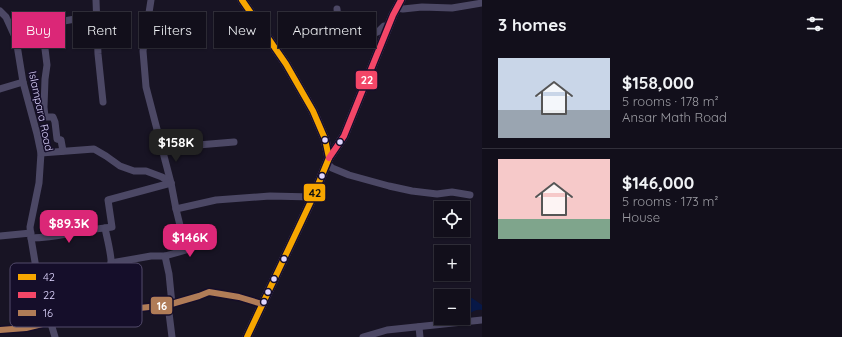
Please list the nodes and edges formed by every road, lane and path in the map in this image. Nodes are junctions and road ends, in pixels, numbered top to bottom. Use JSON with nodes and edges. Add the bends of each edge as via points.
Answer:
{"nodes":[{"id":1,"x":96,"y":0,"type":"edge"},
{"id":2,"x":151,"y":0,"type":"edge"},
{"id":3,"x":242,"y":0,"type":"edge"},
{"id":4,"x":482,"y":3,"type":"edge"},
{"id":5,"x":399,"y":4,"type":"edge"},
{"id":6,"x":337,"y":9,"type":"dead end"},
{"id":7,"x":0,"y":11,"type":"edge"},
{"id":8,"x":97,"y":12,"type":"edge"},
{"id":9,"x":73,"y":19,"type":"edge"},
{"id":10,"x":389,"y":26,"type":"junction"},
{"id":11,"x":98,"y":48,"type":"edge"},
{"id":12,"x":23,"y":82,"type":"junction"},
{"id":13,"x":0,"y":89,"type":"edge"},
{"id":14,"x":103,"y":102,"type":"dead end"},
{"id":15,"x":234,"y":142,"type":"dead end"},
{"id":16,"x":162,"y":148,"type":"junction"},
{"id":17,"x":63,"y":151,"type":"junction"},
{"id":18,"x":41,"y":153,"type":"junction"},
{"id":19,"x":328,"y":160,"type":"junction"},
{"id":20,"x":171,"y":183,"type":"junction"},
{"id":21,"x":470,"y":195,"type":"dead end"},
{"id":22,"x":313,"y":198,"type":"junction"},
{"id":23,"x":176,"y":209,"type":"junction"},
{"id":24,"x":105,"y":228,"type":"junction"},
{"id":25,"x":0,"y":236,"type":"edge"},
{"id":26,"x":31,"y":236,"type":"junction"},
{"id":27,"x":165,"y":256,"type":"junction"},
{"id":28,"x":36,"y":263,"type":"edge"},
{"id":29,"x":111,"y":263,"type":"joint"},
{"id":30,"x":170,"y":304,"type":"junction"},
{"id":31,"x":262,"y":304,"type":"junction"},
{"id":32,"x":142,"y":307,"type":"edge"},
{"id":33,"x":482,"y":320,"type":"edge"},
{"id":34,"x":30,"y":327,"type":"edge"},
{"id":35,"x":52,"y":327,"type":"edge"},
{"id":36,"x":420,"y":327,"type":"junction"},
{"id":37,"x":0,"y":330,"type":"edge"},
{"id":38,"x":54,"y":337,"type":"edge"},
{"id":39,"x":172,"y":337,"type":"edge"},
{"id":40,"x":247,"y":337,"type":"edge"},
{"id":41,"x":363,"y":337,"type":"edge"},
{"id":42,"x":420,"y":337,"type":"edge"}],
"edges":[{"from":1,"to":8,"type":"street"},
{"from":2,"to":16,"type":"street","via":[[143,51],[146,86]]},
{"from":3,"to":19,"type":"main road","via":[[286,64],[314,111],[325,139]]},
{"from":4,"to":5,"type":"street","via":[[452,8]]},
{"from":5,"to":10,"type":"main road"},
{"from":6,"to":10,"type":"street","via":[[338,19],[352,23],[364,33],[373,34],[384,26]]},
{"from":7,"to":12,"type":"street","name":"Islampara Road","via":[[6,17],[16,39]]},
{"from":9,"to":17,"type":"street","via":[[42,25],[47,65],[45,117],[53,117],[57,139],[61,140]]},
{"from":10,"to":19,"type":"main road","via":[[344,136]]},
{"from":11,"to":14,"type":"street"},
{"from":12,"to":13,"type":"street"},
{"from":12,"to":18,"type":"street","name":"Islampara Road"},
{"from":15,"to":16,"type":"street"},
{"from":16,"to":20,"type":"street"},
{"from":17,"to":18,"type":"street"},
{"from":17,"to":20,"type":"street","via":[[94,149],[120,166],[146,171]]},
{"from":18,"to":26,"type":"street","name":"Islampara Road","via":[[39,183],[30,227]]},
{"from":19,"to":21,"type":"street","via":[[332,168],[389,186],[437,194],[452,192]]},
{"from":19,"to":22,"type":"main road"},
{"from":20,"to":23,"type":"street"},
{"from":20,"to":24,"type":"street","via":[[108,200],[112,227]]},
{"from":22,"to":23,"type":"street","via":[[270,196],[216,200]]},
{"from":22,"to":31,"type":"main road"},
{"from":23,"to":27,"type":"street","via":[[186,250]]},
{"from":24,"to":26,"type":"street","via":[[42,238]]},
{"from":24,"to":29,"type":"street"},
{"from":25,"to":26,"type":"street"},
{"from":26,"to":28,"type":"street","name":"Islampara Road"},
{"from":27,"to":29,"type":"street"},
{"from":27,"to":30,"type":"street","via":[[169,274]]},
{"from":30,"to":31,"type":"street","via":[[209,292]]},
{"from":30,"to":32,"type":"street"},
{"from":30,"to":39,"type":"street"},
{"from":31,"to":40,"type":"main road"},
{"from":33,"to":36,"type":"street"},
{"from":34,"to":37,"type":"street"},
{"from":35,"to":38,"type":"street","name":"Islampara Road"},
{"from":36,"to":41,"type":"street","via":[[387,330]]},
{"from":36,"to":42,"type":"street"}]}
